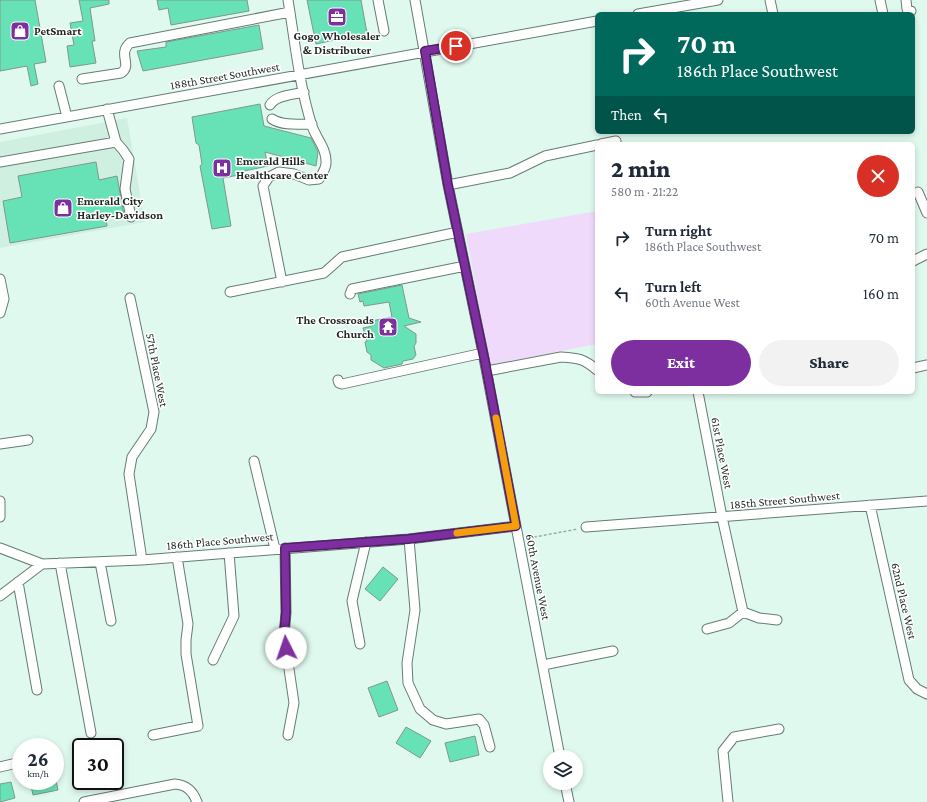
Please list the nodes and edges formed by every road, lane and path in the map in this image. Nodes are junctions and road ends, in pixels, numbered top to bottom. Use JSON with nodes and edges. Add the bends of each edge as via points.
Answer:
{"nodes":[{"id":1,"x":288,"y":0,"type":"edge"},
{"id":2,"x":378,"y":0,"type":"edge"},
{"id":3,"x":415,"y":0,"type":"edge"},
{"id":4,"x":718,"y":0,"type":"edge"},
{"id":5,"x":770,"y":0,"type":"edge"},
{"id":6,"x":880,"y":0,"type":"edge"},
{"id":7,"x":906,"y":0,"type":"edge"},
{"id":8,"x":694,"y":4,"type":"junction"},
{"id":9,"x":911,"y":11,"type":"dead end"},
{"id":10,"x":290,"y":12,"type":"junction"},
{"id":11,"x":649,"y":12,"type":"edge"},
{"id":12,"x":696,"y":12,"type":"edge"},
{"id":13,"x":773,"y":12,"type":"edge"},
{"id":14,"x":883,"y":12,"type":"edge"},
{"id":15,"x":595,"y":21,"type":"edge"},
{"id":16,"x":384,"y":31,"type":"dead end"},
{"id":17,"x":425,"y":51,"type":"junction"},
{"id":18,"x":300,"y":74,"type":"junction"},
{"id":19,"x":82,"y":79,"type":"dead end"},
{"id":20,"x":59,"y":86,"type":"dead end"},
{"id":21,"x":304,"y":92,"type":"junction"},
{"id":22,"x":270,"y":105,"type":"dead end"},
{"id":23,"x":107,"y":109,"type":"junction"},
{"id":24,"x":67,"y":117,"type":"junction"},
{"id":25,"x":272,"y":119,"type":"dead end"},
{"id":26,"x":312,"y":124,"type":"junction"},
{"id":27,"x":0,"y":129,"type":"edge"},
{"id":28,"x":616,"y":141,"type":"dead end"},
{"id":29,"x":116,"y":142,"type":"junction"},
{"id":30,"x":611,"y":142,"type":"edge"},
{"id":31,"x":595,"y":145,"type":"edge"},
{"id":32,"x":0,"y":162,"type":"edge"},
{"id":33,"x":448,"y":185,"type":"junction"},
{"id":34,"x":918,"y":192,"type":"dead end"},
{"id":35,"x":927,"y":213,"type":"edge"},
{"id":36,"x":131,"y":217,"type":"dead end"},
{"id":37,"x":458,"y":232,"type":"junction"},
{"id":38,"x":927,"y":254,"type":"edge"},
{"id":39,"x":915,"y":260,"type":"edge"},
{"id":40,"x":465,"y":266,"type":"junction"},
{"id":41,"x":0,"y":279,"type":"edge"},
{"id":42,"x":282,"y":282,"type":"junction"},
{"id":43,"x":230,"y":292,"type":"dead end"},
{"id":44,"x":350,"y":294,"type":"dead end"},
{"id":45,"x":130,"y":298,"type":"dead end"},
{"id":46,"x":0,"y":311,"type":"edge"},
{"id":47,"x":483,"y":353,"type":"junction"},
{"id":48,"x":927,"y":365,"type":"edge"},
{"id":49,"x":595,"y":368,"type":"edge"},
{"id":50,"x":915,"y":368,"type":"edge"},
{"id":51,"x":487,"y":371,"type":"junction"},
{"id":52,"x":338,"y":380,"type":"dead end"},
{"id":53,"x":698,"y":394,"type":"edge"},
{"id":54,"x":28,"y":440,"type":"dead end"},
{"id":55,"x":0,"y":444,"type":"edge"},
{"id":56,"x":254,"y":461,"type":"dead end"},
{"id":57,"x":0,"y":501,"type":"edge"},
{"id":58,"x":927,"y":501,"type":"edge"},
{"id":59,"x":870,"y":505,"type":"junction"},
{"id":60,"x":0,"y":517,"type":"edge"},
{"id":61,"x":722,"y":517,"type":"junction"},
{"id":62,"x":516,"y":526,"type":"junction"},
{"id":63,"x":586,"y":527,"type":"joint"},
{"id":64,"x":408,"y":539,"type":"junction"},
{"id":65,"x":518,"y":540,"type":"junction"},
{"id":66,"x":366,"y":542,"type":"junction"},
{"id":67,"x":0,"y":548,"type":"edge"},
{"id":68,"x":280,"y":548,"type":"junction"},
{"id":69,"x":229,"y":553,"type":"junction"},
{"id":70,"x":177,"y":557,"type":"junction"},
{"id":71,"x":142,"y":560,"type":"junction"},
{"id":72,"x":100,"y":562,"type":"junction"},
{"id":73,"x":60,"y":563,"type":"junction"},
{"id":74,"x":42,"y":564,"type":"junction"},
{"id":75,"x":18,"y":582,"type":"junction"},
{"id":76,"x":0,"y":596,"type":"edge"},
{"id":77,"x":744,"y":612,"type":"junction"},
{"id":78,"x":777,"y":620,"type":"dead end"},
{"id":79,"x":111,"y":621,"type":"dead end"},
{"id":80,"x":706,"y":629,"type":"dead end"},
{"id":81,"x":360,"y":644,"type":"dead end"},
{"id":82,"x":613,"y":651,"type":"dead end"},
{"id":83,"x":213,"y":660,"type":"dead end"},
{"id":84,"x":543,"y":665,"type":"junction"},
{"id":85,"x":37,"y":690,"type":"dead end"},
{"id":86,"x":927,"y":695,"type":"edge"},
{"id":87,"x":779,"y":729,"type":"dead end"},
{"id":88,"x":91,"y":732,"type":"dead end"},
{"id":89,"x":153,"y":734,"type":"dead end"},
{"id":90,"x":288,"y":735,"type":"dead end"},
{"id":91,"x":490,"y":747,"type":"dead end"},
{"id":92,"x":559,"y":750,"type":"edge"},
{"id":93,"x":12,"y":764,"type":"edge"},
{"id":94,"x":0,"y":767,"type":"edge"},
{"id":95,"x":566,"y":790,"type":"edge"},
{"id":96,"x":84,"y":802,"type":"edge"},
{"id":97,"x":197,"y":802,"type":"edge"},
{"id":98,"x":569,"y":802,"type":"edge"},
{"id":99,"x":726,"y":802,"type":"edge"}],
"edges":[{"from":1,"to":10,"type":"street"},
{"from":2,"to":16,"type":"street"},
{"from":3,"to":17,"type":"street","name":"60th Avenue West"},
{"from":4,"to":8,"type":"street"},
{"from":5,"to":13,"type":"street"},
{"from":6,"to":14,"type":"street"},
{"from":7,"to":9,"type":"street","via":[[907,8]]},
{"from":8,"to":11,"type":"street"},
{"from":8,"to":12,"type":"street"},
{"from":10,"to":18,"type":"street"},
{"from":10,"to":19,"type":"street","via":[[130,43],[124,52],[124,70],[120,73]]},
{"from":15,"to":17,"type":"street","name":"188th Street Southwest"},
{"from":17,"to":18,"type":"street","name":"188th Street Southwest"},
{"from":17,"to":33,"type":"street","name":"60th Avenue West"},
{"from":18,"to":21,"type":"street"},
{"from":18,"to":23,"type":"street","name":"188th Street Southwest"},
{"from":20,"to":24,"type":"street"},
{"from":21,"to":22,"type":"street","via":[[277,98]]},
{"from":21,"to":26,"type":"street"},
{"from":23,"to":24,"type":"street","name":"188th Street Southwest"},
{"from":23,"to":29,"type":"street"},
{"from":24,"to":27,"type":"street","name":"188th Street Southwest"},
{"from":25,"to":26,"type":"street","via":[[282,123]]},
{"from":26,"to":42,"type":"street","via":[[322,143],[326,162],[325,170],[318,179],[308,180],[280,172],[269,177],[263,186]]},
{"from":28,"to":30,"type":"street"},
{"from":29,"to":32,"type":"street"},
{"from":29,"to":36,"type":"street","via":[[129,158],[125,189]]},
{"from":31,"to":33,"type":"street","via":[[545,156],[510,172]]},
{"from":33,"to":37,"type":"street","name":"60th Avenue West"},
{"from":34,"to":35,"type":"street"},
{"from":37,"to":40,"type":"street","name":"60th Avenue West"},
{"from":37,"to":42,"type":"street","via":[[342,257],[324,273]]},
{"from":38,"to":39,"type":"street"},
{"from":40,"to":44,"type":"street","via":[[352,289]]},
{"from":40,"to":47,"type":"street","name":"60th Avenue West"},
{"from":41,"to":46,"type":"street","via":[[4,299]]},
{"from":42,"to":43,"type":"street"},
{"from":45,"to":71,"type":"street","name":"57th Place West","via":[[154,412],[151,429],[132,457],[129,474]]},
{"from":47,"to":51,"type":"street","name":"60th Avenue West"},
{"from":47,"to":52,"type":"street","via":[[342,384]]},
{"from":48,"to":50,"type":"street"},
{"from":49,"to":51,"type":"street","via":[[585,360],[561,357]]},
{"from":51,"to":62,"type":"street","name":"60th Avenue West"},
{"from":53,"to":61,"type":"street","name":"61st Place West"},
{"from":54,"to":55,"type":"street"},
{"from":56,"to":68,"type":"street"},
{"from":57,"to":60,"type":"street"},
{"from":58,"to":59,"type":"street","name":"185th Street Southwest"},
{"from":59,"to":61,"type":"street","name":"185th Street Southwest"},
{"from":59,"to":86,"type":"street","name":"62nd Place West","via":[[909,680]]},
{"from":61,"to":63,"type":"street","name":"185th Street Southwest"},
{"from":61,"to":77,"type":"street","name":"61st Place West"},
{"from":62,"to":64,"type":"street","name":"186th Place Southwest"},
{"from":62,"to":65,"type":"street","name":"60th Avenue West"},
{"from":63,"to":65,"type":"path"},
{"from":64,"to":66,"type":"street","name":"186th Place Southwest"},
{"from":64,"to":91,"type":"street","via":[[415,610],[407,664],[408,683],[420,709],[433,720],[446,724],[479,719],[484,725]]},
{"from":65,"to":84,"type":"street","name":"60th Avenue West"},
{"from":66,"to":68,"type":"street","name":"186th Place Southwest"},
{"from":66,"to":81,"type":"street","via":[[352,602]]},
{"from":67,"to":74,"type":"street","name":"186th Place Southwest"},
{"from":68,"to":69,"type":"street","name":"186th Place Southwest"},
{"from":68,"to":90,"type":"street","via":[[286,612],[284,635],[294,703]]},
{"from":69,"to":70,"type":"street","name":"186th Place Southwest"},
{"from":69,"to":83,"type":"street","via":[[234,616]]},
{"from":70,"to":71,"type":"street","name":"186th Place Southwest"},
{"from":70,"to":89,"type":"street","via":[[188,624],[186,654],[198,726]]},
{"from":71,"to":72,"type":"street","name":"186th Place Southwest"},
{"from":72,"to":73,"type":"street","name":"186th Place Southwest"},
{"from":72,"to":79,"type":"street"},
{"from":73,"to":74,"type":"street","name":"186th Place Southwest"},
{"from":73,"to":88,"type":"street"},
{"from":74,"to":75,"type":"street"},
{"from":75,"to":76,"type":"street"},
{"from":75,"to":85,"type":"street"},
{"from":77,"to":78,"type":"street","via":[[759,618]]},
{"from":77,"to":80,"type":"street","via":[[729,623]]},
{"from":82,"to":84,"type":"street"},
{"from":84,"to":92,"type":"street","name":"60th Avenue West"},
{"from":87,"to":99,"type":"street","via":[[734,737],[723,751]]},
{"from":93,"to":94,"type":"street"},
{"from":95,"to":98,"type":"street"},
{"from":96,"to":97,"type":"street","via":[[175,784],[189,788]]}]}
